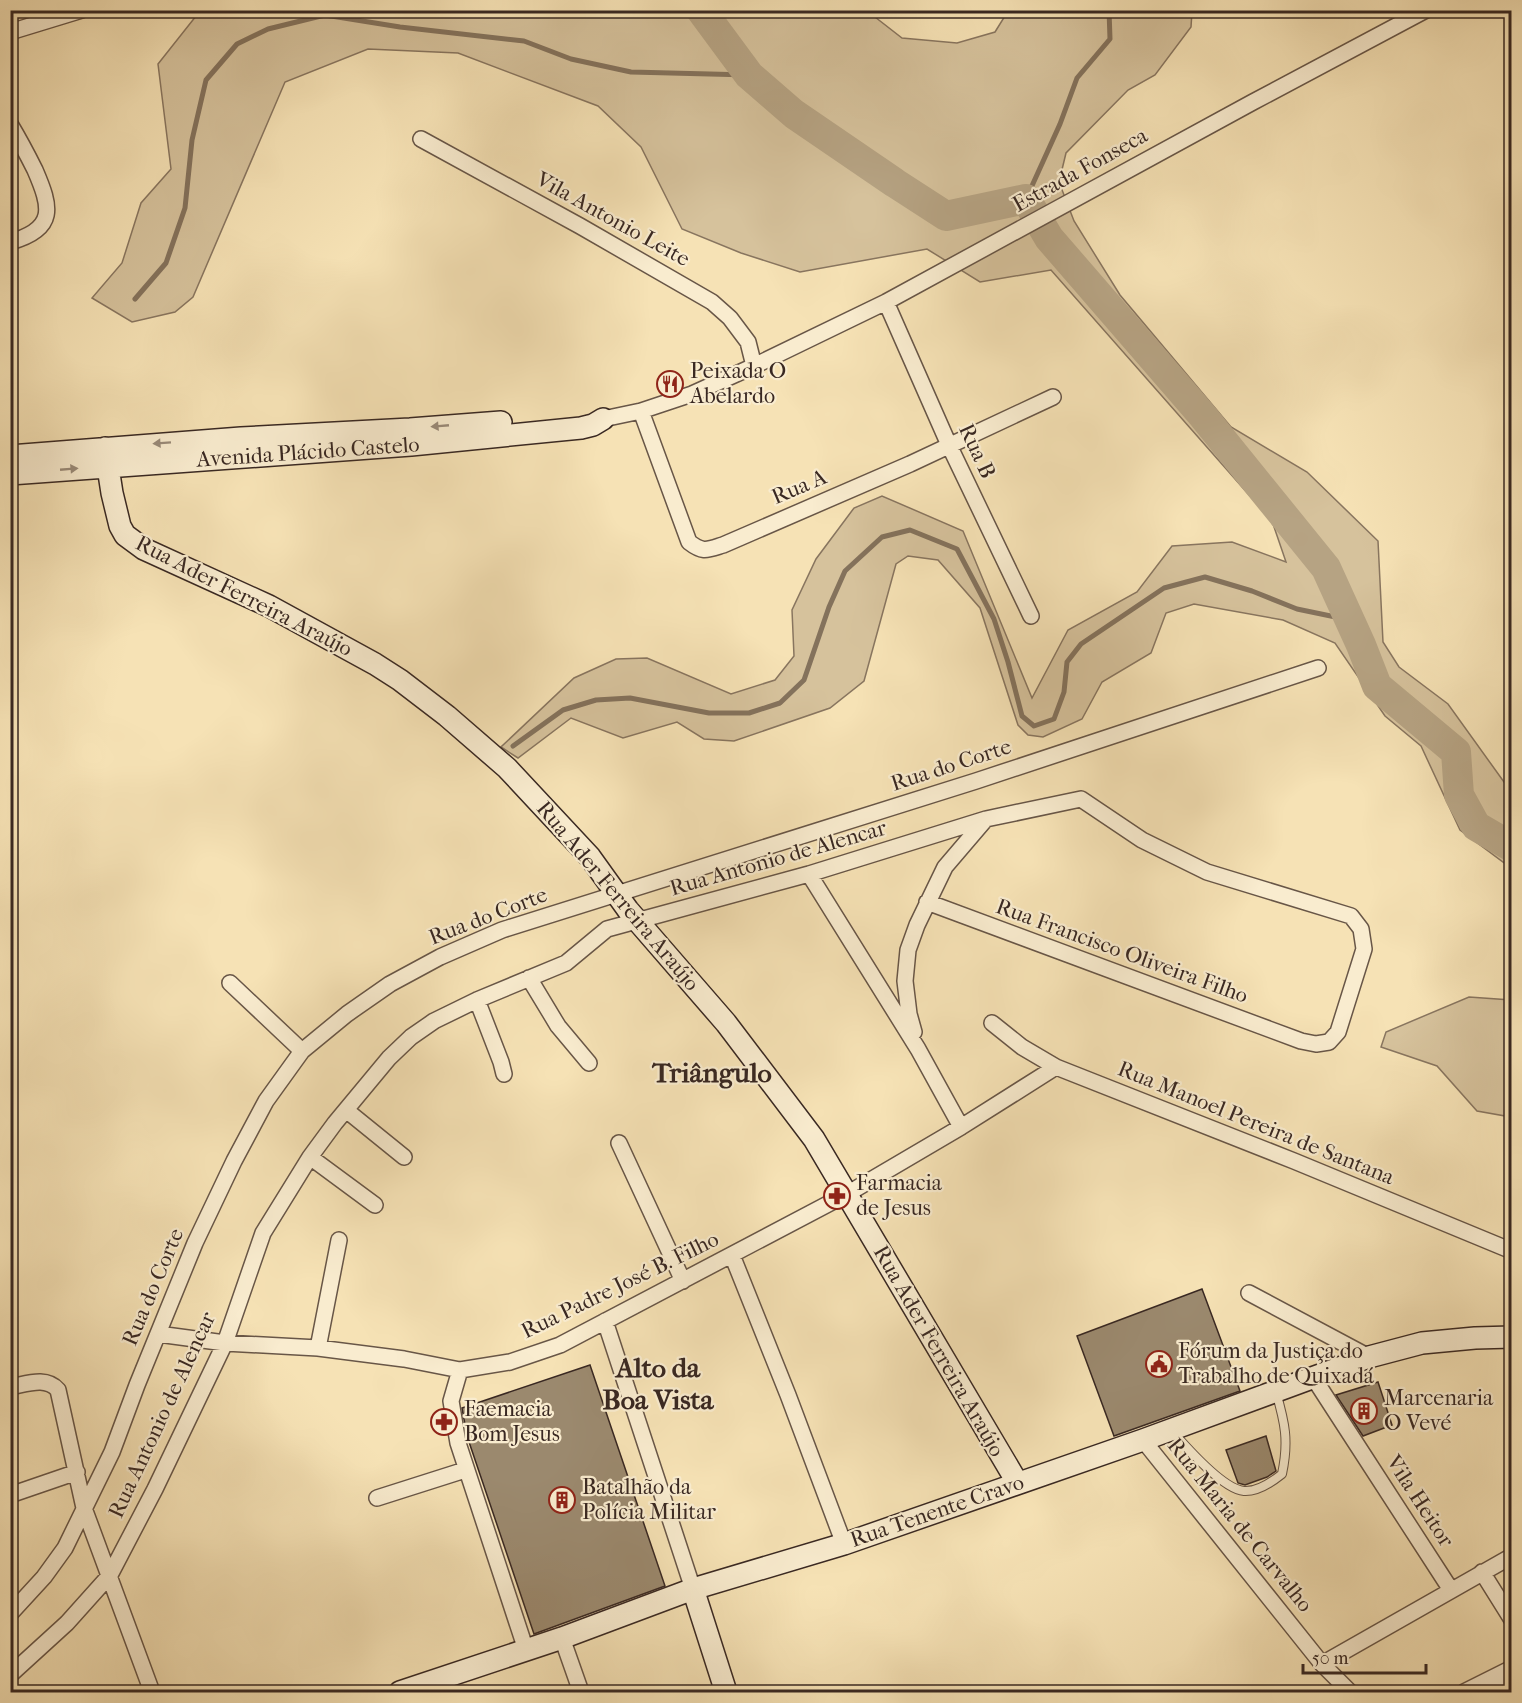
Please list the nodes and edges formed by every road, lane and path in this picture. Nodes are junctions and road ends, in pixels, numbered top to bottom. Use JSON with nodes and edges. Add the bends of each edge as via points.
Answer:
{"nodes":[{"id":1,"x":82,"y":10,"type":"edge"},
{"id":2,"x":1426,"y":10,"type":"edge"},
{"id":3,"x":10,"y":32,"type":"edge"},
{"id":4,"x":10,"y":124,"type":"edge"},
{"id":5,"x":421,"y":139,"type":"dead end"},
{"id":6,"x":10,"y":242,"type":"edge"},
{"id":7,"x":886,"y":302,"type":"junction"},
{"id":8,"x":754,"y":366,"type":"junction"},
{"id":9,"x":1053,"y":397,"type":"dead end"},
{"id":10,"x":641,"y":411,"type":"junction"},
{"id":11,"x":603,"y":419,"type":"joint"},
{"id":12,"x":949,"y":445,"type":"junction"},
{"id":13,"x":10,"y":456,"type":"edge"},
{"id":14,"x":107,"y":457,"type":"junction"},
{"id":15,"x":10,"y":474,"type":"edge"},
{"id":16,"x":1031,"y":616,"type":"dead end"},
{"id":17,"x":1318,"y":668,"type":"dead end"},
{"id":18,"x":986,"y":819,"type":"junction"},
{"id":19,"x":809,"y":874,"type":"junction"},
{"id":20,"x":618,"y":895,"type":"junction"},
{"id":21,"x":927,"y":902,"type":"junction"},
{"id":22,"x":638,"y":921,"type":"junction"},
{"id":23,"x":529,"y":978,"type":"junction"},
{"id":24,"x":230,"y":983,"type":"dead end"},
{"id":25,"x":477,"y":1000,"type":"junction"},
{"id":26,"x":992,"y":1023,"type":"dead end"},
{"id":27,"x":1302,"y":1041,"type":"joint"},
{"id":28,"x":918,"y":1049,"type":"junction"},
{"id":29,"x":302,"y":1051,"type":"junction"},
{"id":30,"x":589,"y":1063,"type":"dead end"},
{"id":31,"x":1056,"y":1067,"type":"junction"},
{"id":32,"x":504,"y":1074,"type":"dead end"},
{"id":33,"x":346,"y":1110,"type":"junction"},
{"id":34,"x":961,"y":1127,"type":"junction"},
{"id":35,"x":619,"y":1143,"type":"dead end"},
{"id":36,"x":310,"y":1157,"type":"junction"},
{"id":37,"x":404,"y":1157,"type":"dead end"},
{"id":38,"x":847,"y":1194,"type":"junction"},
{"id":39,"x":375,"y":1205,"type":"dead end"},
{"id":40,"x":339,"y":1240,"type":"dead end"},
{"id":41,"x":1512,"y":1251,"type":"edge"},
{"id":42,"x":732,"y":1255,"type":"junction"},
{"id":43,"x":683,"y":1281,"type":"junction"},
{"id":44,"x":1250,"y":1293,"type":"dead end"},
{"id":45,"x":605,"y":1321,"type":"junction"},
{"id":46,"x":158,"y":1334,"type":"junction"},
{"id":47,"x":1512,"y":1337,"type":"edge"},
{"id":48,"x":225,"y":1343,"type":"junction"},
{"id":49,"x":318,"y":1348,"type":"junction"},
{"id":50,"x":1369,"y":1357,"type":"junction"},
{"id":51,"x":460,"y":1370,"type":"junction"},
{"id":52,"x":1313,"y":1377,"type":"junction"},
{"id":53,"x":10,"y":1387,"type":"edge"},
{"id":54,"x":1275,"y":1391,"type":"junction"},
{"id":55,"x":1170,"y":1430,"type":"junction"},
{"id":56,"x":1143,"y":1440,"type":"junction"},
{"id":57,"x":465,"y":1470,"type":"junction"},
{"id":58,"x":77,"y":1472,"type":"junction"},
{"id":59,"x":1017,"y":1482,"type":"junction"},
{"id":60,"x":10,"y":1495,"type":"edge"},
{"id":61,"x":377,"y":1498,"type":"dead end"},
{"id":62,"x":84,"y":1508,"type":"junction"},
{"id":63,"x":844,"y":1544,"type":"junction"},
{"id":64,"x":1512,"y":1556,"type":"edge"},
{"id":65,"x":1482,"y":1572,"type":"junction"},
{"id":66,"x":110,"y":1575,"type":"junction"},
{"id":67,"x":693,"y":1589,"type":"junction"},
{"id":68,"x":1451,"y":1590,"type":"junction"},
{"id":69,"x":10,"y":1614,"type":"edge"},
{"id":70,"x":1512,"y":1620,"type":"edge"},
{"id":71,"x":562,"y":1638,"type":"junction"},
{"id":72,"x":526,"y":1650,"type":"junction"},
{"id":73,"x":1322,"y":1664,"type":"junction"},
{"id":74,"x":1512,"y":1668,"type":"edge"},
{"id":75,"x":10,"y":1675,"type":"edge"},
{"id":76,"x":1497,"y":1676,"type":"junction"},
{"id":77,"x":446,"y":1685,"type":"edge"},
{"id":78,"x":152,"y":1692,"type":"edge"},
{"id":79,"x":400,"y":1692,"type":"edge"},
{"id":80,"x":581,"y":1692,"type":"edge"},
{"id":81,"x":726,"y":1692,"type":"edge"},
{"id":82,"x":1350,"y":1692,"type":"edge"},
{"id":83,"x":1464,"y":1692,"type":"edge"},
{"id":84,"x":1505,"y":1692,"type":"edge"}],
"edges":[{"from":1,"to":3,"type":"street"},
{"from":2,"to":7,"type":"street","name":"Estrada Fonseca"},
{"from":4,"to":6,"type":"street","via":[[25,149],[48,209],[44,223],[35,231]]},
{"from":5,"to":8,"type":"street","name":"Vila Antonio Leite","via":[[712,302],[748,342]]},
{"from":7,"to":8,"type":"street","name":"Estrada Fonseca"},
{"from":7,"to":12,"type":"street","name":"Rua B"},
{"from":8,"to":10,"type":"street","name":"Avenida Plácido Castelo","via":[[692,394]]},
{"from":9,"to":12,"type":"street","name":"Rua A"},
{"from":10,"to":11,"type":"street","name":"Avenida Plácido Castelo"},
{"from":10,"to":12,"type":"street","name":"Rua A","via":[[689,542],[707,550]]},
{"from":11,"to":14,"type":"street","name":"Avenida Plácido Castelo","via":[[572,416],[410,437]]},
{"from":12,"to":16,"type":"street","name":"Rua B"},
{"from":13,"to":14,"type":"street","name":"Avenida Plácido Castelo"},
{"from":15,"to":14,"type":"street","name":"Avenida Plácido Castelo","one_way":true},
{"from":14,"to":20,"type":"street","name":"Rua Ader Ferreira Araújo","via":[[117,516],[125,535],[144,549],[279,612],[400,680],[507,768],[590,857]]},
{"from":17,"to":20,"type":"street","name":"Rua do Corte"},
{"from":18,"to":19,"type":"street","name":"Rua Antonio de Alencar"},
{"from":18,"to":21,"type":"street","via":[[945,867]]},
{"from":18,"to":27,"type":"street","name":"Rua Antonio de Alencar","via":[[1081,799],[1142,840],[1207,872],[1351,916],[1361,929],[1364,949],[1338,1032],[1329,1042]]},
{"from":19,"to":22,"type":"street","name":"Rua Antonio de Alencar"},
{"from":19,"to":28,"type":"street"},
{"from":20,"to":22,"type":"street","name":"Rua Ader Ferreira Araújo"},
{"from":20,"to":29,"type":"street","name":"Rua do Corte","via":[[502,930],[440,957],[390,984]]},
{"from":21,"to":27,"type":"street","name":"Rua Francisco Oliveira Filho"},
{"from":21,"to":28,"type":"street","via":[[905,966],[909,1014]]},
{"from":22,"to":23,"type":"street","name":"Rua Antonio de Alencar","via":[[607,929],[566,963]]},
{"from":22,"to":38,"type":"street","name":"Rua Ader Ferreira Araújo","via":[[726,1023],[814,1139]]},
{"from":23,"to":25,"type":"street","name":"Rua Antonio de Alencar"},
{"from":23,"to":30,"type":"street","via":[[558,1026]]},
{"from":24,"to":29,"type":"street"},
{"from":25,"to":32,"type":"street"},
{"from":25,"to":33,"type":"street","name":"Rua Antonio de Alencar","via":[[411,1037]]},
{"from":26,"to":31,"type":"street","name":"Rua Manoel Pereira de Santana"},
{"from":28,"to":34,"type":"street"},
{"from":29,"to":46,"type":"street","name":"Rua do Corte","via":[[266,1101],[234,1161]]},
{"from":31,"to":34,"type":"street","name":"Rua Padre José B. Filho"},
{"from":31,"to":41,"type":"street","name":"Rua Manoel Pereira de Santana"},
{"from":33,"to":36,"type":"street","name":"Rua Antonio de Alencar"},
{"from":33,"to":37,"type":"street"},
{"from":34,"to":38,"type":"street","name":"Rua Padre José B. Filho"},
{"from":35,"to":43,"type":"street"},
{"from":36,"to":39,"type":"street"},
{"from":36,"to":48,"type":"street","name":"Rua Antonio de Alencar","via":[[263,1233]]},
{"from":38,"to":42,"type":"street","name":"Rua Padre José B. Filho"},
{"from":38,"to":59,"type":"street","name":"Rua Ader Ferreira Araújo"},
{"from":40,"to":49,"type":"street"},
{"from":42,"to":43,"type":"street","name":"Rua Padre José B. Filho"},
{"from":42,"to":63,"type":"street"},
{"from":43,"to":45,"type":"street","name":"Rua Padre José B. Filho"},
{"from":44,"to":50,"type":"street"},
{"from":45,"to":51,"type":"street","name":"Rua Padre José B. Filho","via":[[533,1355]]},
{"from":45,"to":67,"type":"street"},
{"from":46,"to":48,"type":"street","name":"Rua Padre José B. Filho"},
{"from":46,"to":62,"type":"street","name":"Rua do Corte","via":[[112,1452]]},
{"from":47,"to":50,"type":"street","name":"Rua Tenente Cravo","via":[[1422,1343]]},
{"from":48,"to":49,"type":"street","name":"Rua Padre José B. Filho"},
{"from":48,"to":66,"type":"street","name":"Rua Antonio de Alencar"},
{"from":49,"to":51,"type":"street","name":"Rua Padre José B. Filho"},
{"from":50,"to":52,"type":"street","name":"Rua Tenente Cravo"},
{"from":51,"to":57,"type":"street","via":[[451,1401]]},
{"from":52,"to":54,"type":"street","name":"Rua Tenente Cravo"},
{"from":52,"to":68,"type":"street","name":"Vila Heitor"},
{"from":53,"to":58,"type":"street","via":[[46,1382],[53,1385],[61,1397]]},
{"from":54,"to":55,"type":"street","name":"Rua Tenente Cravo"},
{"from":54,"to":55,"type":"lane","via":[[1285,1425],[1286,1458],[1282,1474],[1261,1487],[1244,1491],[1226,1483]]},
{"from":55,"to":56,"type":"street","name":"Rua Tenente Cravo"},
{"from":56,"to":59,"type":"street","name":"Rua Tenente Cravo"},
{"from":56,"to":73,"type":"street","name":"Rua Maria de Carvalho"},
{"from":57,"to":61,"type":"street"},
{"from":57,"to":72,"type":"street"},
{"from":58,"to":60,"type":"street"},
{"from":58,"to":62,"type":"street"},
{"from":59,"to":63,"type":"street","name":"Rua Tenente Cravo"},
{"from":62,"to":66,"type":"street"},
{"from":62,"to":69,"type":"street","name":"Rua do Corte","via":[[65,1548]]},
{"from":63,"to":67,"type":"street","name":"Rua Tenente Cravo"},
{"from":64,"to":65,"type":"street"},
{"from":65,"to":68,"type":"street"},
{"from":65,"to":70,"type":"street"},
{"from":66,"to":75,"type":"street","name":"Rua Antonio de Alencar","via":[[67,1623]]},
{"from":66,"to":78,"type":"street"},
{"from":67,"to":71,"type":"street","name":"Rua Tenente Cravo"},
{"from":67,"to":81,"type":"street"},
{"from":68,"to":73,"type":"street"},
{"from":71,"to":72,"type":"street","name":"Rua Tenente Cravo"},
{"from":71,"to":80,"type":"street"},
{"from":72,"to":77,"type":"street","name":"Rua Tenente Cravo"},
{"from":73,"to":82,"type":"street","name":"Rua Maria de Carvalho"},
{"from":74,"to":76,"type":"street"},
{"from":76,"to":83,"type":"street"},
{"from":76,"to":84,"type":"street"},
{"from":77,"to":79,"type":"street","name":"Rua Tenente Cravo"}]}
